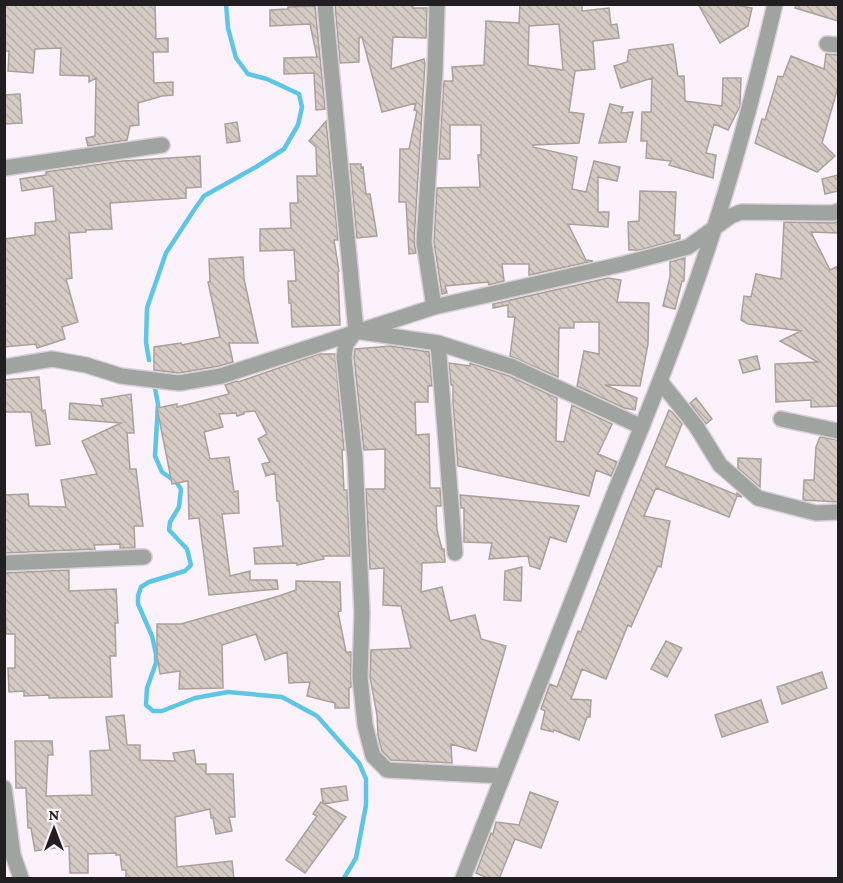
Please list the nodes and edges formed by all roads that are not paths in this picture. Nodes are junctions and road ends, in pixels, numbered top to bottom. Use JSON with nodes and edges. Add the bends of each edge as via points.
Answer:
{"nodes":[{"id":1,"x":325,"y":4,"type":"edge"},
{"id":2,"x":437,"y":4,"type":"edge"},
{"id":3,"x":775,"y":4,"type":"edge"},
{"id":4,"x":162,"y":145,"type":"dead end"},
{"id":5,"x":4,"y":168,"type":"edge"},
{"id":6,"x":838,"y":211,"type":"edge"},
{"id":7,"x":714,"y":228,"type":"junction"},
{"id":8,"x":434,"y":307,"type":"junction"},
{"id":9,"x":356,"y":332,"type":"junction"},
{"id":10,"x":438,"y":343,"type":"junction"},
{"id":11,"x":4,"y":367,"type":"edge"},
{"id":12,"x":660,"y":381,"type":"junction"},
{"id":13,"x":781,"y":419,"type":"dead end"},
{"id":14,"x":642,"y":427,"type":"junction"},
{"id":15,"x":838,"y":431,"type":"edge"},
{"id":16,"x":838,"y":512,"type":"edge"},
{"id":17,"x":455,"y":553,"type":"dead end"},
{"id":18,"x":144,"y":557,"type":"dead end"},
{"id":19,"x":4,"y":563,"type":"edge"},
{"id":20,"x":503,"y":776,"type":"junction"},
{"id":21,"x":4,"y":788,"type":"edge"},
{"id":22,"x":9,"y":857,"type":"edge"},
{"id":23,"x":21,"y":879,"type":"edge"},
{"id":24,"x":463,"y":879,"type":"edge"}],
"edges":[{"from":1,"to":9,"type":"street"},
{"from":2,"to":8,"type":"street","via":[[424,242]]},
{"from":3,"to":7,"type":"street"},
{"from":4,"to":5,"type":"street"},
{"from":6,"to":7,"type":"street","via":[[741,212]]},
{"from":7,"to":8,"type":"street","via":[[688,247]]},
{"from":7,"to":12,"type":"street"},
{"from":8,"to":9,"type":"street"},
{"from":9,"to":10,"type":"street"},
{"from":9,"to":11,"type":"street","via":[[221,376],[179,383],[121,376],[86,364],[52,359]]},
{"from":9,"to":20,"type":"street","via":[[346,344],[344,357],[355,458],[362,613],[360,677],[373,756],[387,770]]},
{"from":10,"to":14,"type":"street","via":[[513,367]]},
{"from":10,"to":17,"type":"street"},
{"from":12,"to":14,"type":"street"},
{"from":12,"to":16,"type":"street","via":[[696,426],[720,465],[758,498],[816,513]]},
{"from":13,"to":15,"type":"street"},
{"from":14,"to":20,"type":"street"},
{"from":18,"to":19,"type":"street"},
{"from":20,"to":24,"type":"street"},
{"from":21,"to":22,"type":"street"},
{"from":22,"to":23,"type":"street"}]}
